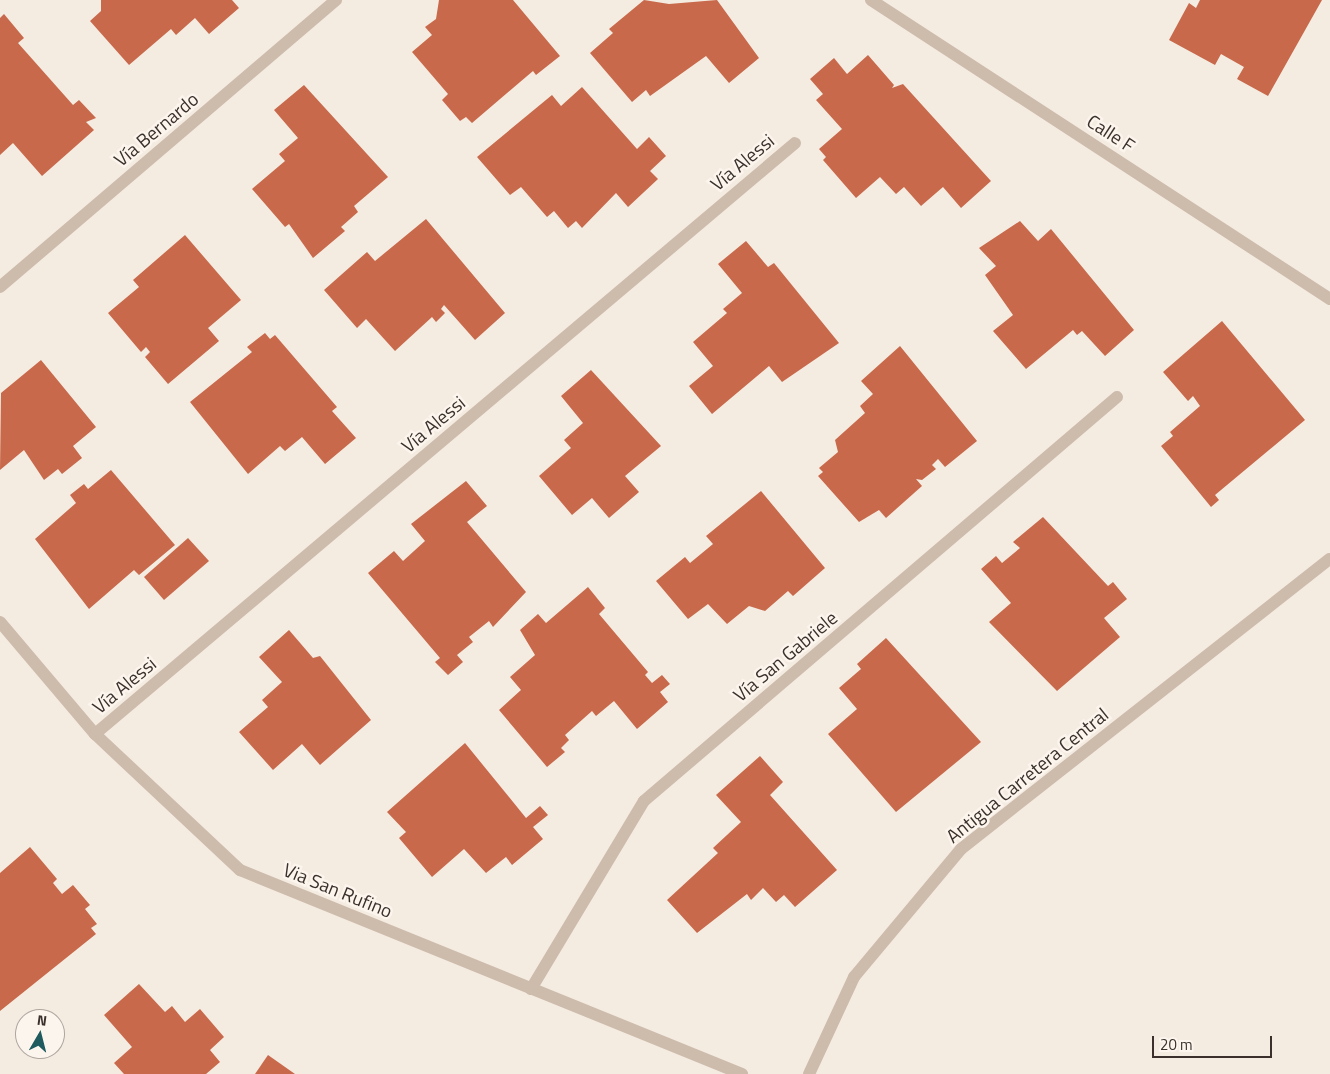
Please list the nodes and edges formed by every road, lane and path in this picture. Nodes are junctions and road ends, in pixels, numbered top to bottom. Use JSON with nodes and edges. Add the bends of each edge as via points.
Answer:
{"nodes":[{"id":1,"x":336,"y":0,"type":"edge"},
{"id":2,"x":874,"y":1,"type":"edge"},
{"id":3,"x":795,"y":142,"type":"dead end"},
{"id":4,"x":0,"y":287,"type":"edge"},
{"id":5,"x":1330,"y":300,"type":"edge"},
{"id":6,"x":1117,"y":397,"type":"dead end"},
{"id":7,"x":1330,"y":559,"type":"edge"},
{"id":8,"x":0,"y":622,"type":"edge"},
{"id":9,"x":95,"y":734,"type":"junction"},
{"id":10,"x":531,"y":989,"type":"junction"},
{"id":11,"x":742,"y":1074,"type":"edge"},
{"id":12,"x":809,"y":1074,"type":"edge"}],
"edges":[{"from":1,"to":4,"type":"street","name":"Vía Bernardo"},
{"from":2,"to":5,"type":"street","name":"Calle F"},
{"from":3,"to":9,"type":"street","name":"Vía Alessi"},
{"from":6,"to":10,"type":"street","name":"Vía San Gabriele","via":[[644,801]]},
{"from":7,"to":12,"type":"street","name":"Antigua Carretera Central","via":[[960,849],[854,977]]},
{"from":8,"to":9,"type":"street","name":"Via San Rufino"},
{"from":9,"to":10,"type":"street","name":"Via San Rufino","via":[[240,870]]},
{"from":10,"to":11,"type":"street","name":"Via San Rufino"}]}
